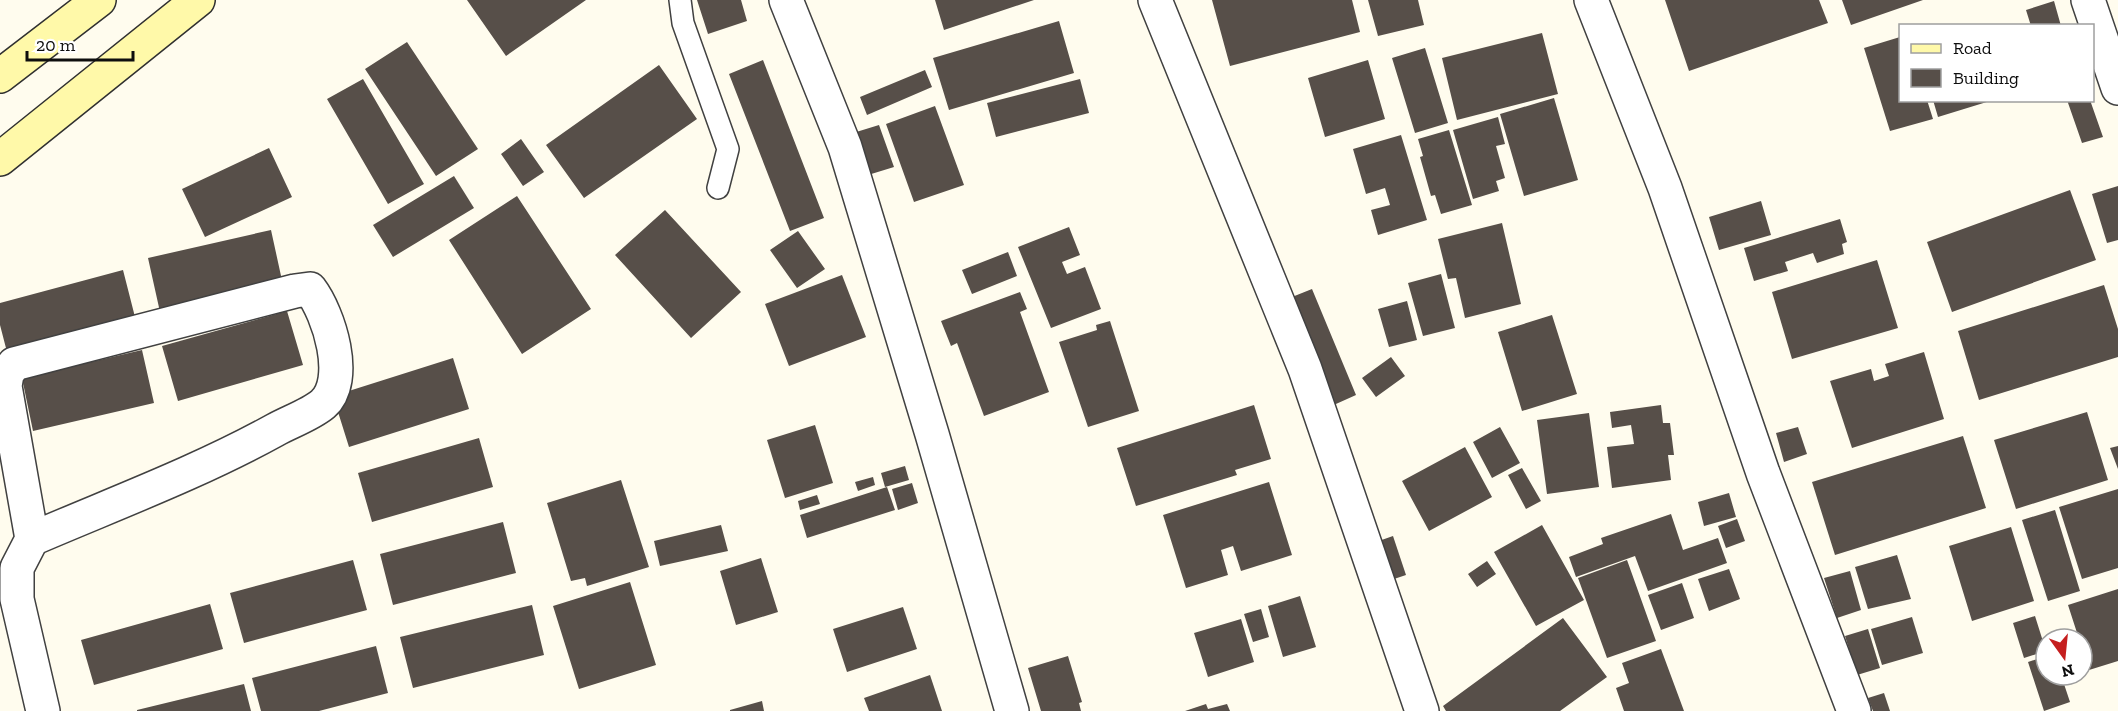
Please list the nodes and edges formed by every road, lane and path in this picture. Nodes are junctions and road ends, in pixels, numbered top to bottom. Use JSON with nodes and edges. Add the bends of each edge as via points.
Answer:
{"nodes":[{"id":1,"x":99,"y":0,"type":"edge"},
{"id":2,"x":198,"y":0,"type":"edge"},
{"id":3,"x":680,"y":0,"type":"edge"},
{"id":4,"x":786,"y":0,"type":"edge"},
{"id":5,"x":1155,"y":0,"type":"edge"},
{"id":6,"x":1591,"y":0,"type":"edge"},
{"id":7,"x":2088,"y":0,"type":"edge"},
{"id":8,"x":0,"y":76,"type":"edge"},
{"id":9,"x":2118,"y":88,"type":"edge"},
{"id":10,"x":0,"y":159,"type":"edge"},
{"id":11,"x":718,"y":188,"type":"dead end"},
{"id":12,"x":32,"y":539,"type":"junction"},
{"id":13,"x":43,"y":711,"type":"edge"},
{"id":14,"x":1012,"y":711,"type":"edge"},
{"id":15,"x":1422,"y":711,"type":"edge"},
{"id":16,"x":1854,"y":711,"type":"edge"}],
"edges":[{"from":1,"to":8,"type":"main road"},
{"from":2,"to":10,"type":"main road"},
{"from":3,"to":11,"type":"lane","via":[[683,22],[728,149]]},
{"from":4,"to":14,"type":"street","via":[[845,147]]},
{"from":5,"to":15,"type":"street","via":[[1305,369]]},
{"from":6,"to":16,"type":"street","via":[[1665,188],[1763,473]]},
{"from":7,"to":9,"type":"street"},
{"from":12,"to":12,"type":"street","via":[[243,448],[324,404],[334,385],[335,344],[321,303],[310,289],[14,364],[5,386]]},
{"from":12,"to":13,"type":"street","via":[[17,568],[17,599]]}]}
